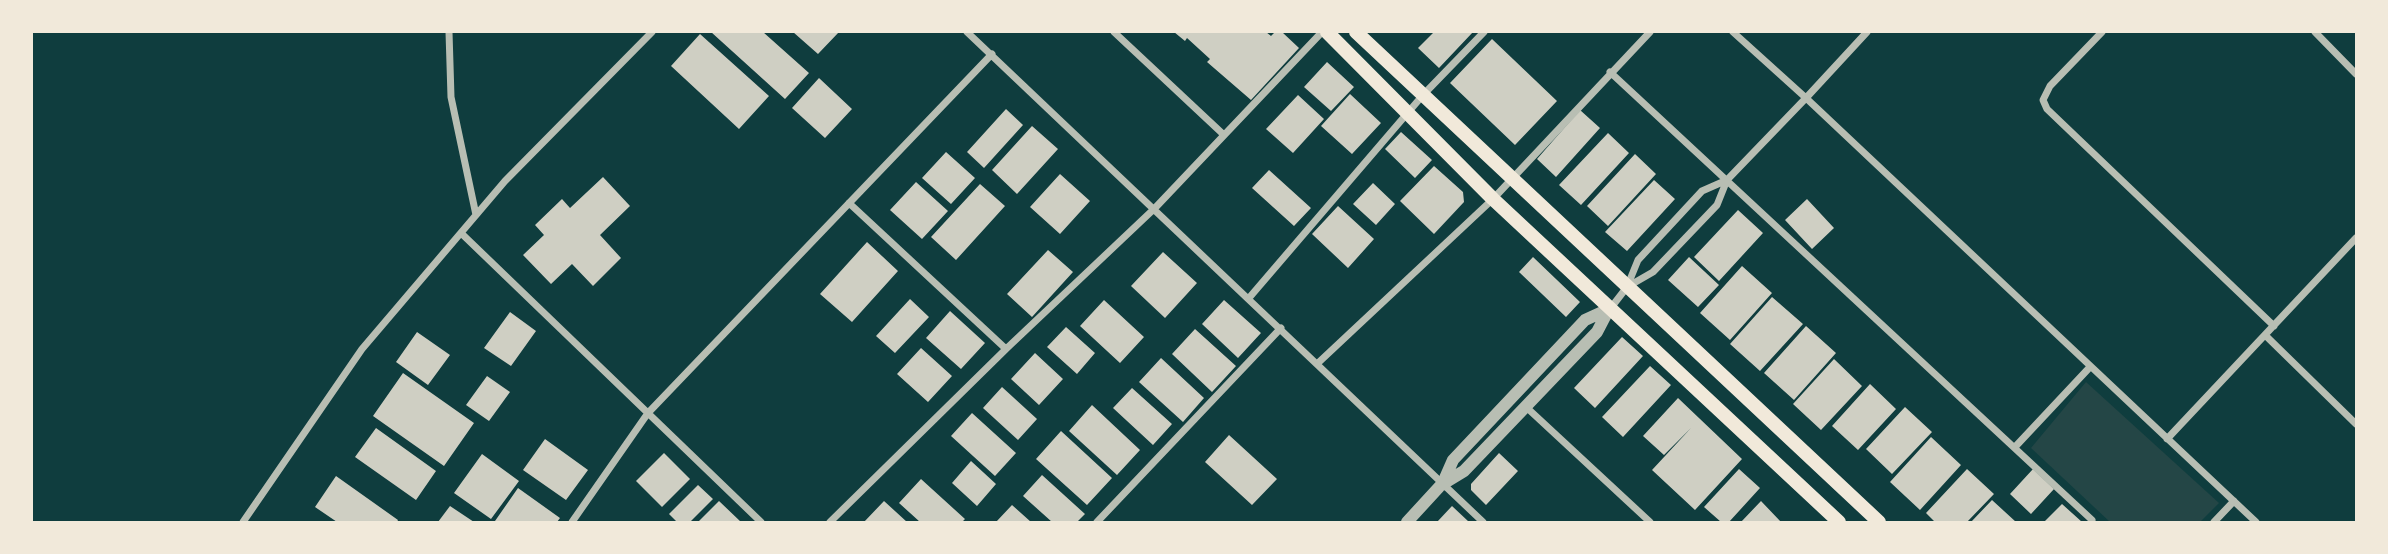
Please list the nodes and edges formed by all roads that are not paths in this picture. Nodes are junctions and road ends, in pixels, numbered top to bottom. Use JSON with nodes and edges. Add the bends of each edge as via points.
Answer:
{"nodes":[{"id":1,"x":449,"y":32,"type":"edge"},
{"id":2,"x":652,"y":32,"type":"edge"},
{"id":3,"x":967,"y":32,"type":"edge"},
{"id":4,"x":1114,"y":32,"type":"edge"},
{"id":5,"x":1325,"y":32,"type":"edge"},
{"id":6,"x":1356,"y":32,"type":"edge"},
{"id":7,"x":1484,"y":32,"type":"edge"},
{"id":8,"x":1650,"y":32,"type":"edge"},
{"id":9,"x":1733,"y":32,"type":"edge"},
{"id":10,"x":1867,"y":32,"type":"edge"},
{"id":11,"x":2102,"y":32,"type":"edge"},
{"id":12,"x":2315,"y":32,"type":"edge"},
{"id":13,"x":992,"y":54,"type":"junction"},
{"id":14,"x":1610,"y":72,"type":"junction"},
{"id":15,"x":2357,"y":74,"type":"edge"},
{"id":16,"x":1423,"y":95,"type":"junction"},
{"id":17,"x":1806,"y":98,"type":"junction"},
{"id":18,"x":1410,"y":113,"type":"junction"},
{"id":19,"x":1224,"y":135,"type":"junction"},
{"id":20,"x":1511,"y":180,"type":"junction"},
{"id":21,"x":1727,"y":180,"type":"junction"},
{"id":22,"x":1493,"y":199,"type":"junction"},
{"id":23,"x":849,"y":203,"type":"junction"},
{"id":24,"x":1155,"y":208,"type":"junction"},
{"id":25,"x":476,"y":215,"type":"junction"},
{"id":26,"x":461,"y":233,"type":"junction"},
{"id":27,"x":2355,"y":245,"type":"edge"},
{"id":28,"x":1627,"y":287,"type":"junction"},
{"id":29,"x":1249,"y":298,"type":"junction"},
{"id":30,"x":1609,"y":309,"type":"junction"},
{"id":31,"x":2274,"y":326,"type":"junction"},
{"id":32,"x":1281,"y":328,"type":"junction"},
{"id":33,"x":2265,"y":335,"type":"junction"},
{"id":34,"x":1006,"y":349,"type":"junction"},
{"id":35,"x":1318,"y":363,"type":"junction"},
{"id":36,"x":2090,"y":367,"type":"junction"},
{"id":37,"x":1525,"y":406,"type":"junction"},
{"id":38,"x":648,"y":413,"type":"junction"},
{"id":39,"x":2357,"y":424,"type":"edge"},
{"id":40,"x":2167,"y":439,"type":"junction"},
{"id":41,"x":2015,"y":447,"type":"junction"},
{"id":42,"x":1441,"y":485,"type":"junction"},
{"id":43,"x":2234,"y":501,"type":"junction"},
{"id":44,"x":2092,"y":522,"type":"edge"},
{"id":45,"x":243,"y":523,"type":"edge"},
{"id":46,"x":572,"y":523,"type":"edge"},
{"id":47,"x":761,"y":523,"type":"edge"},
{"id":48,"x":830,"y":523,"type":"edge"},
{"id":49,"x":1097,"y":523,"type":"edge"},
{"id":50,"x":1407,"y":523,"type":"edge"},
{"id":51,"x":1483,"y":523,"type":"edge"},
{"id":52,"x":1650,"y":523,"type":"edge"},
{"id":53,"x":1839,"y":523,"type":"edge"},
{"id":54,"x":1879,"y":523,"type":"edge"},
{"id":55,"x":2214,"y":523,"type":"edge"},
{"id":56,"x":2256,"y":523,"type":"edge"}],
"edges":[{"from":1,"to":25,"type":"street","via":[[451,97]]},
{"from":2,"to":25,"type":"street"},
{"from":3,"to":13,"type":"street"},
{"from":4,"to":19,"type":"street"},
{"from":5,"to":18,"type":"main road"},
{"from":5,"to":19,"type":"street"},
{"from":6,"to":16,"type":"main road"},
{"from":7,"to":16,"type":"street"},
{"from":8,"to":14,"type":"street"},
{"from":9,"to":17,"type":"street"},
{"from":10,"to":17,"type":"street"},
{"from":11,"to":31,"type":"street","via":[[2050,86],[2043,100],[2047,109]]},
{"from":12,"to":15,"type":"street"},
{"from":13,"to":23,"type":"street"},
{"from":13,"to":24,"type":"street"},
{"from":14,"to":20,"type":"street"},
{"from":14,"to":21,"type":"street"},
{"from":16,"to":18,"type":"street"},
{"from":16,"to":20,"type":"main road"},
{"from":17,"to":21,"type":"street"},
{"from":17,"to":36,"type":"street"},
{"from":18,"to":22,"type":"main road"},
{"from":18,"to":29,"type":"street"},
{"from":19,"to":24,"type":"street"},
{"from":20,"to":22,"type":"street"},
{"from":20,"to":28,"type":"main road"},
{"from":21,"to":28,"type":"street","via":[[1717,205],[1653,272]]},
{"from":21,"to":28,"type":"street","via":[[1702,191],[1638,260]]},
{"from":21,"to":41,"type":"street"},
{"from":22,"to":30,"type":"main road"},
{"from":22,"to":35,"type":"street"},
{"from":23,"to":34,"type":"street"},
{"from":23,"to":38,"type":"street"},
{"from":24,"to":29,"type":"street"},
{"from":24,"to":34,"type":"street"},
{"from":25,"to":26,"type":"street"},
{"from":26,"to":38,"type":"street"},
{"from":26,"to":45,"type":"street","via":[[362,349]]},
{"from":27,"to":31,"type":"street"},
{"from":28,"to":30,"type":"street"},
{"from":28,"to":54,"type":"main road"},
{"from":29,"to":32,"type":"street"},
{"from":30,"to":37,"type":"street","via":[[1597,332]]},
{"from":30,"to":42,"type":"street","via":[[1585,320],[1452,460]]},
{"from":30,"to":53,"type":"main road"},
{"from":31,"to":33,"type":"street"},
{"from":32,"to":35,"type":"street"},
{"from":32,"to":49,"type":"street"},
{"from":33,"to":39,"type":"street"},
{"from":33,"to":40,"type":"street"},
{"from":34,"to":48,"type":"street"},
{"from":35,"to":42,"type":"street"},
{"from":36,"to":40,"type":"street"},
{"from":36,"to":41,"type":"street"},
{"from":37,"to":42,"type":"street","via":[[1464,471]]},
{"from":37,"to":52,"type":"street"},
{"from":38,"to":46,"type":"street"},
{"from":38,"to":47,"type":"street"},
{"from":40,"to":43,"type":"street"},
{"from":41,"to":44,"type":"street"},
{"from":42,"to":50,"type":"street"},
{"from":42,"to":51,"type":"street"},
{"from":43,"to":55,"type":"street"},
{"from":43,"to":56,"type":"street"}]}
